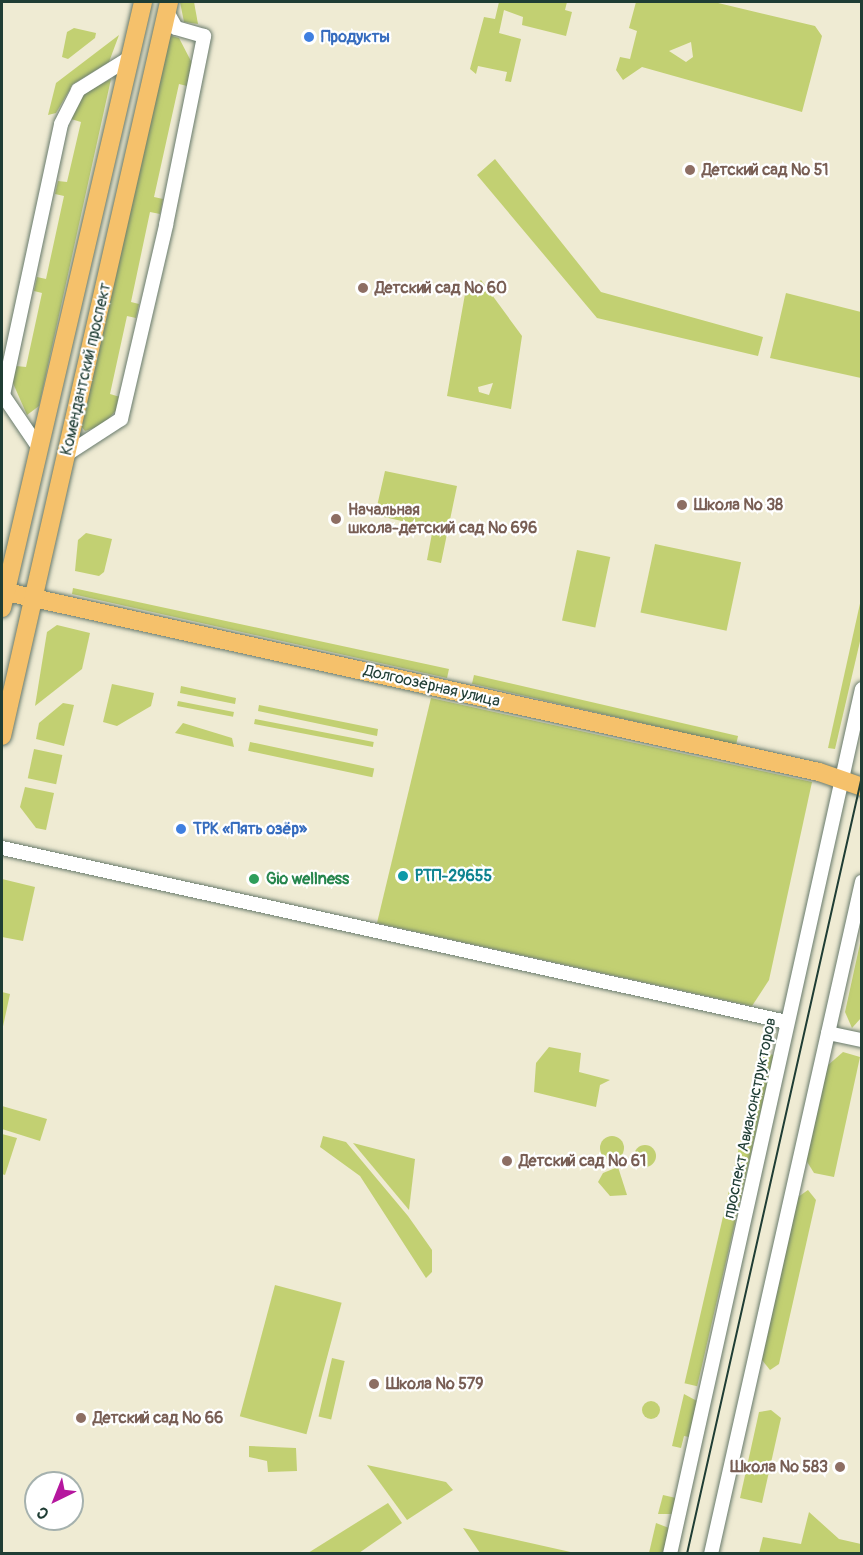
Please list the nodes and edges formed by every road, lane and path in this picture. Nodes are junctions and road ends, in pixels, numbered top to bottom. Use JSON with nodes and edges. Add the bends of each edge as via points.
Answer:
{"nodes":[{"id":1,"x":143,"y":2,"type":"edge"},
{"id":2,"x":168,"y":7,"type":"edge"},
{"id":3,"x":131,"y":57,"type":"junction"},
{"id":4,"x":39,"y":448,"type":"junction"},
{"id":5,"x":67,"y":454,"type":"junction"},
{"id":6,"x":3,"y":597,"type":"edge"},
{"id":7,"x":34,"y":598,"type":"junction"},
{"id":8,"x":861,"y":689,"type":"edge"},
{"id":9,"x":2,"y":736,"type":"edge"},
{"id":10,"x":841,"y":780,"type":"junction"},
{"id":11,"x":861,"y":787,"type":"edge"},
{"id":12,"x":2,"y":848,"type":"edge"},
{"id":13,"x":861,"y":882,"type":"edge"},
{"id":14,"x":787,"y":1022,"type":"junction"},
{"id":15,"x":828,"y":1033,"type":"junction"},
{"id":16,"x":861,"y":1040,"type":"edge"},
{"id":17,"x":670,"y":1554,"type":"edge"},
{"id":18,"x":711,"y":1554,"type":"edge"}],
"edges":[{"from":1,"to":3,"type":"main road","name":"Комендантский проспект"},
{"from":2,"to":5,"type":"main road","name":"Комендантский проспект"},
{"from":2,"to":5,"type":"street","via":[[177,28],[204,36],[166,225],[121,419]]},
{"from":3,"to":4,"type":"main road","name":"Комендантский проспект"},
{"from":3,"to":4,"type":"street","via":[[73,94],[61,123],[3,395]]},
{"from":4,"to":6,"type":"main road","name":"Комендантский проспект"},
{"from":5,"to":7,"type":"main road","name":"Комендантский проспект"},
{"from":6,"to":7,"type":"main road","name":"Долгоозёрная улица"},
{"from":7,"to":9,"type":"main road","name":"Комендантский проспект"},
{"from":7,"to":10,"type":"main road","name":"Долгоозёрная улица"},
{"from":8,"to":10,"type":"street","name":"проспект Авиаконструкторов"},
{"from":10,"to":11,"type":"main road","name":"Долгоозёрная улица"},
{"from":10,"to":14,"type":"street","name":"проспект Авиаконструкторов"},
{"from":12,"to":14,"type":"street"},
{"from":13,"to":15,"type":"street"},
{"from":14,"to":17,"type":"street","name":"проспект Авиаконструкторов"},
{"from":15,"to":16,"type":"street"},
{"from":15,"to":18,"type":"street"}]}
